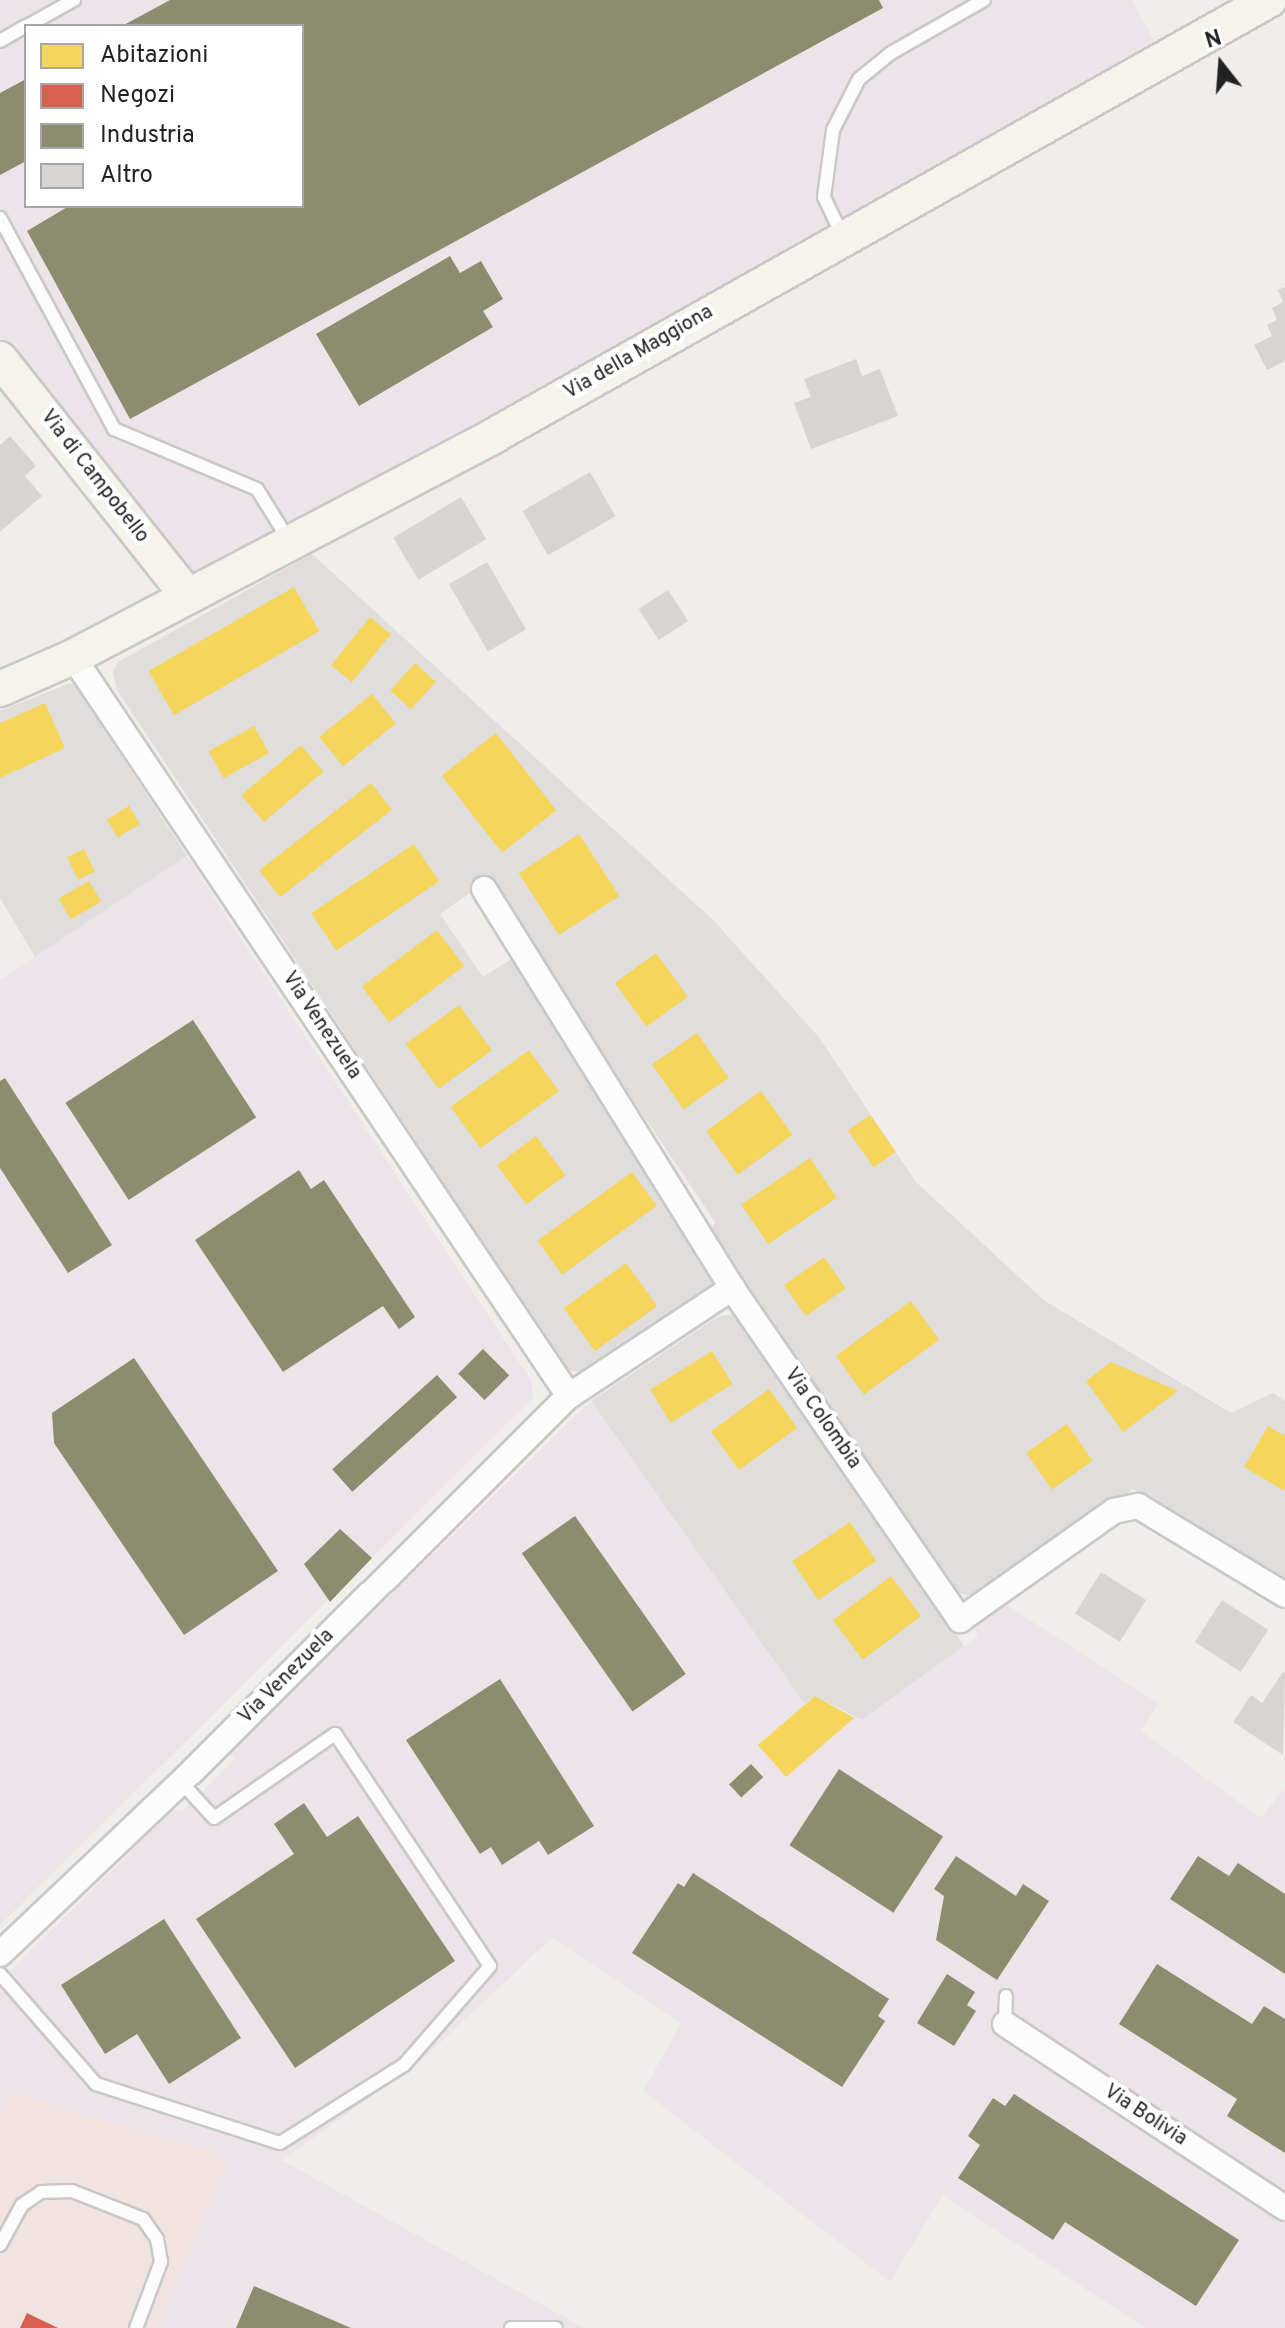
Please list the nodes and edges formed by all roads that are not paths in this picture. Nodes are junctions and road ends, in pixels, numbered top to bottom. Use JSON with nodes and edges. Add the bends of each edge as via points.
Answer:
{"nodes":[{"id":1,"x":74,"y":0,"type":"edge"},
{"id":2,"x":984,"y":0,"type":"edge"},
{"id":3,"x":1269,"y":0,"type":"edge"},
{"id":4,"x":30,"y":24,"type":"edge"},
{"id":5,"x":24,"y":27,"type":"edge"},
{"id":6,"x":0,"y":41,"type":"edge"},
{"id":7,"x":0,"y":218,"type":"edge"},
{"id":8,"x":843,"y":237,"type":"junction"},
{"id":9,"x":0,"y":359,"type":"edge"},
{"id":10,"x":290,"y":542,"type":"junction"},
{"id":11,"x":188,"y":596,"type":"junction"},
{"id":12,"x":73,"y":657,"type":"junction"},
{"id":13,"x":0,"y":689,"type":"edge"},
{"id":14,"x":484,"y":889,"type":"dead end"},
{"id":15,"x":732,"y":1288,"type":"junction"},
{"id":16,"x":569,"y":1396,"type":"junction"},
{"id":17,"x":1285,"y":1595,"type":"edge"},
{"id":18,"x":181,"y":1782,"type":"junction"},
{"id":19,"x":0,"y":1954,"type":"edge"},
{"id":20,"x":0,"y":1974,"type":"edge"},
{"id":21,"x":1006,"y":1996,"type":"dead end"},
{"id":22,"x":1005,"y":2024,"type":"joint"},
{"id":23,"x":1285,"y":2208,"type":"edge"},
{"id":24,"x":0,"y":2245,"type":"edge"},
{"id":25,"x":136,"y":2328,"type":"edge"},
{"id":26,"x":511,"y":2328,"type":"edge"},
{"id":27,"x":556,"y":2328,"type":"edge"}],
"edges":[{"from":1,"to":4,"type":"lane"},
{"from":2,"to":8,"type":"lane","via":[[891,53],[859,79],[833,130],[824,197]]},
{"from":3,"to":8,"type":"street","name":"Via della Maggiona"},
{"from":5,"to":6,"type":"lane"},
{"from":7,"to":10,"type":"lane","via":[[114,429],[257,489]]},
{"from":8,"to":10,"type":"street","name":"Via della Maggiona","via":[[495,435]]},
{"from":9,"to":11,"type":"street","name":"Via di Campobello"},
{"from":10,"to":11,"type":"street","name":"Via della Maggiona"},
{"from":11,"to":12,"type":"street","name":"Via della Maggiona"},
{"from":12,"to":13,"type":"street","name":"Via della Maggiona"},
{"from":12,"to":16,"type":"street","name":"Via Venezuela"},
{"from":14,"to":15,"type":"street","name":"Via Colombia"},
{"from":15,"to":16,"type":"street","name":"Via Venezuela"},
{"from":15,"to":17,"type":"street","name":"Via Colombia","via":[[960,1620],[1114,1511],[1138,1506]]},
{"from":16,"to":18,"type":"street","name":"Via Venezuela"},
{"from":18,"to":19,"type":"street","name":"Via Venezuela"},
{"from":18,"to":20,"type":"lane","via":[[214,1818],[335,1734],[490,1966],[404,2065],[280,2143],[96,2084]]},
{"from":21,"to":22,"type":"lane"},
{"from":22,"to":23,"type":"street","name":"Via Bolivia"},
{"from":24,"to":25,"type":"lane","via":[[22,2205],[41,2192],[72,2191],[143,2219],[157,2239],[161,2262]]},
{"from":26,"to":27,"type":"lane"}]}
